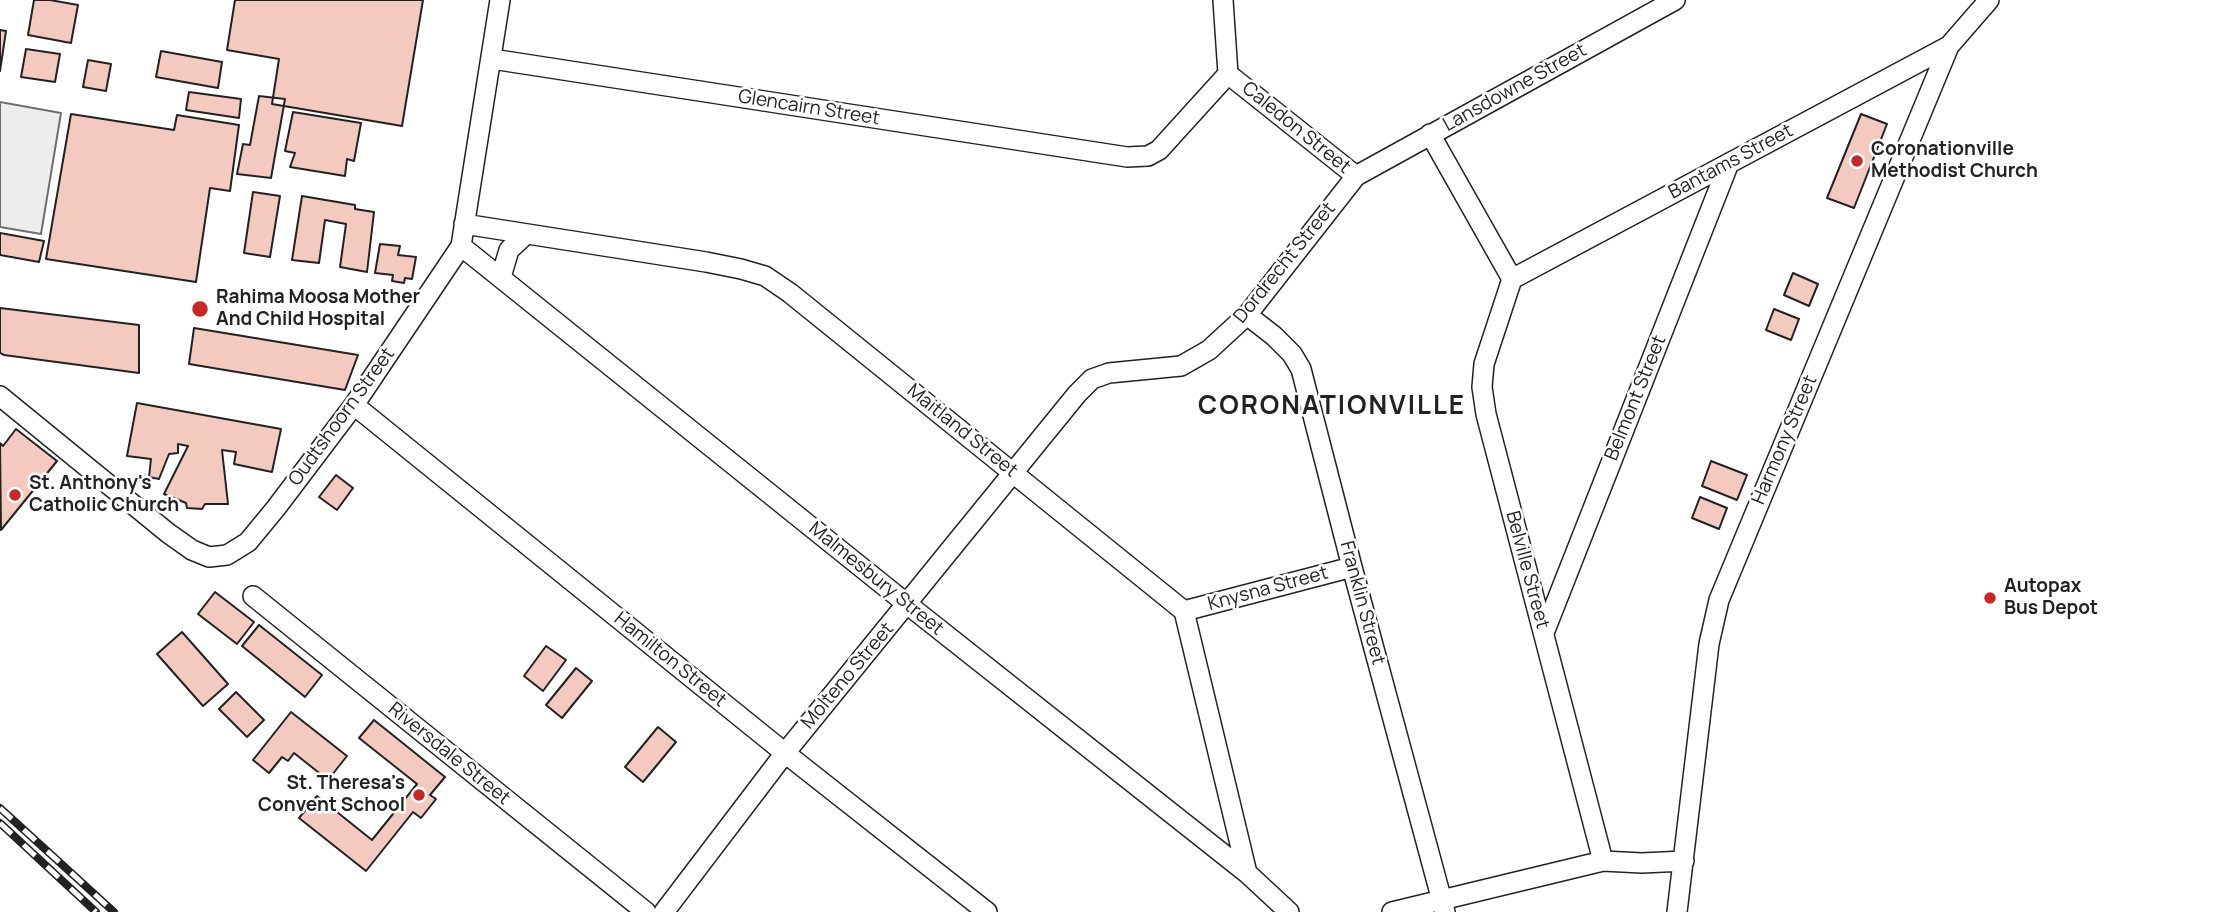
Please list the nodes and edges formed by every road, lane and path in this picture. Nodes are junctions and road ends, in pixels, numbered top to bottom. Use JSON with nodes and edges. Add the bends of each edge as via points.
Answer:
{"nodes":[{"id":1,"x":500,"y":0,"type":"edge"},
{"id":2,"x":1223,"y":0,"type":"edge"},
{"id":3,"x":1675,"y":0,"type":"edge"},
{"id":4,"x":1989,"y":0,"type":"edge"},
{"id":5,"x":1950,"y":46,"type":"junction"},
{"id":6,"x":492,"y":59,"type":"junction"},
{"id":7,"x":1228,"y":74,"type":"junction"},
{"id":8,"x":1430,"y":135,"type":"junction"},
{"id":9,"x":1729,"y":163,"type":"junction"},
{"id":10,"x":1356,"y":176,"type":"junction"},
{"id":11,"x":464,"y":224,"type":"junction"},
{"id":12,"x":526,"y":234,"type":"junction"},
{"id":13,"x":461,"y":246,"type":"junction"},
{"id":14,"x":501,"y":277,"type":"junction"},
{"id":15,"x":1512,"y":279,"type":"junction"},
{"id":16,"x":1247,"y":315,"type":"junction"},
{"id":17,"x":1133,"y":369,"type":"joint"},
{"id":18,"x":0,"y":396,"type":"edge"},
{"id":19,"x":354,"y":405,"type":"junction"},
{"id":20,"x":1013,"y":472,"type":"junction"},
{"id":21,"x":1352,"y":567,"type":"junction"},
{"id":22,"x":253,"y":596,"type":"dead end"},
{"id":23,"x":907,"y":604,"type":"junction"},
{"id":24,"x":1184,"y":611,"type":"junction"},
{"id":25,"x":1544,"y":633,"type":"junction"},
{"id":26,"x":785,"y":753,"type":"junction"},
{"id":27,"x":1603,"y":861,"type":"junction"},
{"id":28,"x":1684,"y":861,"type":"junction"},
{"id":29,"x":1247,"y":873,"type":"junction"},
{"id":30,"x":1444,"y":906,"type":"edge"},
{"id":31,"x":646,"y":912,"type":"edge"},
{"id":32,"x":664,"y":912,"type":"edge"},
{"id":33,"x":987,"y":912,"type":"edge"},
{"id":34,"x":1289,"y":912,"type":"edge"},
{"id":35,"x":1392,"y":912,"type":"edge"},
{"id":36,"x":1677,"y":912,"type":"edge"}],
"edges":[{"from":1,"to":6,"type":"street","name":"Oudtshoorn Street"},
{"from":2,"to":7,"type":"street","name":"Caledon Street"},
{"from":3,"to":8,"type":"street","name":"Lansdowne Street"},
{"from":4,"to":5,"type":"street","name":"Harmony Street"},
{"from":5,"to":9,"type":"street","name":"Bantams Street"},
{"from":5,"to":28,"type":"street","name":"Harmony Street","via":[[1719,600],[1709,644]]},
{"from":6,"to":7,"type":"street","name":"Glencairn Street","via":[[1127,157],[1148,156],[1159,150]]},
{"from":6,"to":11,"type":"street","name":"Oudtshoorn Street"},
{"from":7,"to":10,"type":"street","name":"Caledon Street"},
{"from":8,"to":10,"type":"street","name":"Lansdowne Street"},
{"from":8,"to":15,"type":"street"},
{"from":9,"to":15,"type":"street","name":"Bantams Street"},
{"from":9,"to":25,"type":"street","name":"Belmont Street"},
{"from":10,"to":16,"type":"street","name":"Dordrecht Street"},
{"from":11,"to":12,"type":"street","name":"Maitland Street"},
{"from":11,"to":13,"type":"street","name":"Oudtshoorn Street"},
{"from":12,"to":14,"type":"street","via":[[509,250]]},
{"from":12,"to":20,"type":"street","name":"Maitland Street","via":[[706,262],[765,276]]},
{"from":13,"to":14,"type":"street","name":"Malmesbury Street"},
{"from":13,"to":19,"type":"street","name":"Oudtshoorn Street"},
{"from":14,"to":23,"type":"street","name":"Malmesbury Street"},
{"from":15,"to":25,"type":"street","name":"Belville Street","via":[[1484,364],[1482,387]]},
{"from":16,"to":17,"type":"street","name":"Dordrecht Street","via":[[1209,350],[1181,366]]},
{"from":16,"to":21,"type":"street","name":"Franklin Street","via":[[1275,336],[1301,369]]},
{"from":17,"to":20,"type":"street","name":"Molteno Street","via":[[1092,379]]},
{"from":18,"to":19,"type":"street","name":"Oudtshoorn Street","via":[[192,550],[209,557],[227,555],[248,542]]},
{"from":19,"to":26,"type":"street","name":"Hamilton Street"},
{"from":20,"to":23,"type":"street","name":"Molteno Street"},
{"from":20,"to":24,"type":"street","name":"Maitland Street"},
{"from":21,"to":24,"type":"street","name":"Knysna Street"},
{"from":21,"to":30,"type":"street","name":"Franklin Street"},
{"from":22,"to":31,"type":"street","name":"Riversdale Street"},
{"from":23,"to":26,"type":"street","name":"Molteno Street"},
{"from":23,"to":29,"type":"street","name":"Malmesbury Street"},
{"from":24,"to":29,"type":"street"},
{"from":25,"to":27,"type":"street","name":"Belville Street"},
{"from":26,"to":32,"type":"street","name":"Molteno Street"},
{"from":26,"to":33,"type":"street","name":"Hamilton Street"},
{"from":27,"to":28,"type":"street"},
{"from":27,"to":30,"type":"street"},
{"from":28,"to":36,"type":"street","name":"Harmony Street"},
{"from":29,"to":34,"type":"street","name":"Malmesbury Street"},
{"from":30,"to":35,"type":"street"}]}
